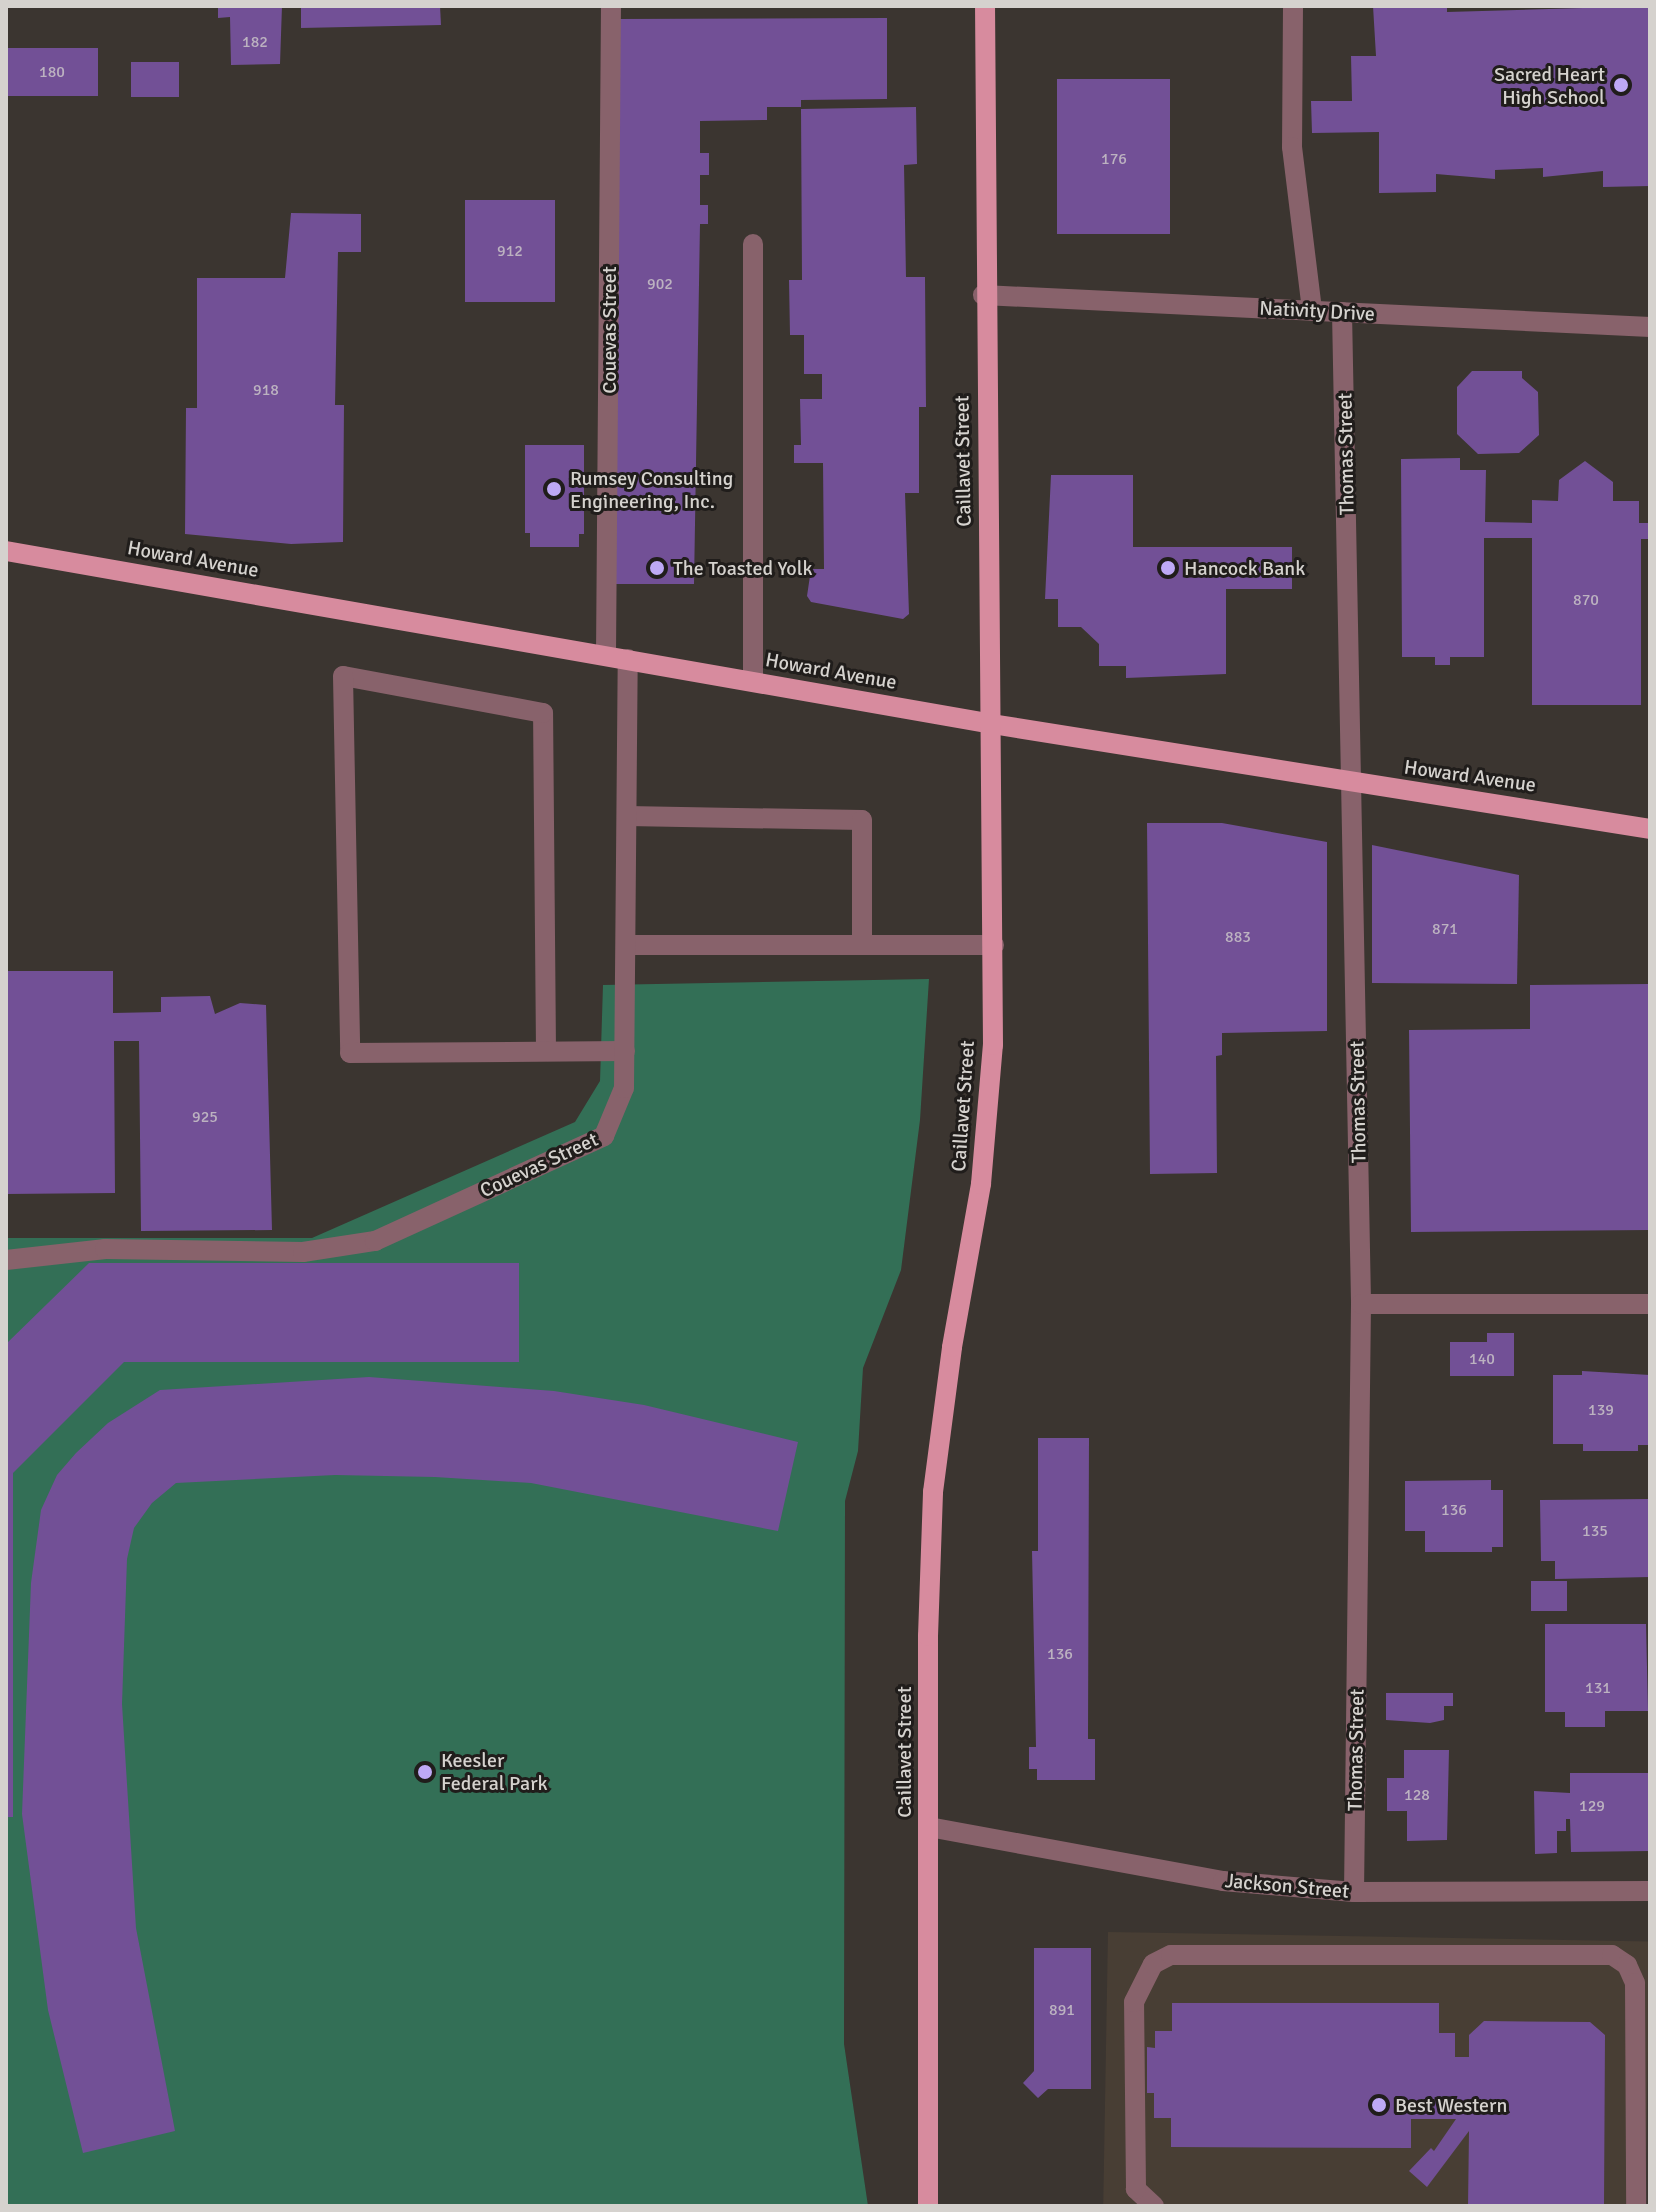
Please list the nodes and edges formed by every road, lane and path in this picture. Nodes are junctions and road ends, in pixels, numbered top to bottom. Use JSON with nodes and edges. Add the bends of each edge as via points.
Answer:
{"nodes":[{"id":1,"x":611,"y":6,"type":"edge"},
{"id":2,"x":985,"y":6,"type":"edge"},
{"id":3,"x":1293,"y":6,"type":"edge"},
{"id":4,"x":753,"y":244,"type":"dead end"},
{"id":5,"x":983,"y":295,"type":"junction"},
{"id":6,"x":1312,"y":311,"type":"junction"},
{"id":7,"x":1342,"y":312,"type":"junction"},
{"id":8,"x":1650,"y":327,"type":"edge"},
{"id":9,"x":6,"y":551,"type":"edge"},
{"id":10,"x":606,"y":655,"type":"junction"},
{"id":11,"x":628,"y":659,"type":"junction"},
{"id":12,"x":753,"y":681,"type":"junction"},
{"id":13,"x":992,"y":724,"type":"junction"},
{"id":14,"x":1353,"y":784,"type":"junction"},
{"id":15,"x":627,"y":816,"type":"junction"},
{"id":16,"x":1650,"y":829,"type":"edge"},
{"id":17,"x":626,"y":945,"type":"junction"},
{"id":18,"x":862,"y":945,"type":"junction"},
{"id":19,"x":994,"y":945,"type":"junction"},
{"id":20,"x":546,"y":1051,"type":"junction"},
{"id":21,"x":625,"y":1051,"type":"junction"},
{"id":22,"x":6,"y":1260,"type":"edge"},
{"id":23,"x":1361,"y":1304,"type":"junction"},
{"id":24,"x":1650,"y":1304,"type":"edge"},
{"id":25,"x":929,"y":1827,"type":"junction"},
{"id":26,"x":1650,"y":1891,"type":"edge"},
{"id":27,"x":1354,"y":1892,"type":"junction"},
{"id":28,"x":928,"y":2206,"type":"edge"},
{"id":29,"x":1154,"y":2206,"type":"edge"},
{"id":30,"x":1636,"y":2206,"type":"edge"}],
"edges":[{"from":1,"to":10,"type":"street","name":"Couevas Street"},
{"from":2,"to":5,"type":"main road","name":"Caillavet Street"},
{"from":3,"to":6,"type":"street","via":[[1292,147]]},
{"from":4,"to":12,"type":"street"},
{"from":5,"to":6,"type":"street","name":"Nativity Drive"},
{"from":5,"to":13,"type":"main road","name":"Caillavet Street"},
{"from":6,"to":7,"type":"street","name":"Nativity Drive"},
{"from":7,"to":8,"type":"street","name":"Nativity Drive"},
{"from":7,"to":14,"type":"street","name":"Thomas Street"},
{"from":9,"to":10,"type":"main road","name":"Howard Avenue"},
{"from":10,"to":11,"type":"main road","name":"Howard Avenue"},
{"from":11,"to":12,"type":"main road","name":"Howard Avenue"},
{"from":11,"to":15,"type":"street","name":"Couevas Street"},
{"from":12,"to":13,"type":"main road","name":"Howard Avenue"},
{"from":13,"to":14,"type":"main road","name":"Howard Avenue"},
{"from":13,"to":19,"type":"main road","name":"Caillavet Street"},
{"from":14,"to":16,"type":"main road","name":"Howard Avenue"},
{"from":14,"to":23,"type":"street","name":"Thomas Street"},
{"from":15,"to":17,"type":"street","name":"Couevas Street"},
{"from":15,"to":18,"type":"street","via":[[862,820]]},
{"from":17,"to":18,"type":"street"},
{"from":17,"to":21,"type":"street","name":"Couevas Street"},
{"from":18,"to":19,"type":"street"},
{"from":19,"to":25,"type":"main road","name":"Caillavet Street","via":[[993,1045],[981,1184],[933,1492]]},
{"from":20,"to":20,"type":"street","via":[[350,1053],[343,676],[543,713]]},
{"from":20,"to":21,"type":"street"},
{"from":21,"to":22,"type":"street","name":"Couevas Street","via":[[624,1088],[604,1136],[375,1241],[303,1252],[105,1249]]},
{"from":23,"to":24,"type":"street"},
{"from":23,"to":27,"type":"street","name":"Thomas Street"},
{"from":25,"to":27,"type":"street","name":"Jackson Street","via":[[1223,1881]]},
{"from":25,"to":28,"type":"main road","name":"Caillavet Street"},
{"from":26,"to":27,"type":"street","name":"Jackson Street"},
{"from":29,"to":30,"type":"street","via":[[1136,2189],[1134,2002],[1153,1964],[1171,1955],[1612,1955],[1627,1965],[1635,1983]]}]}
